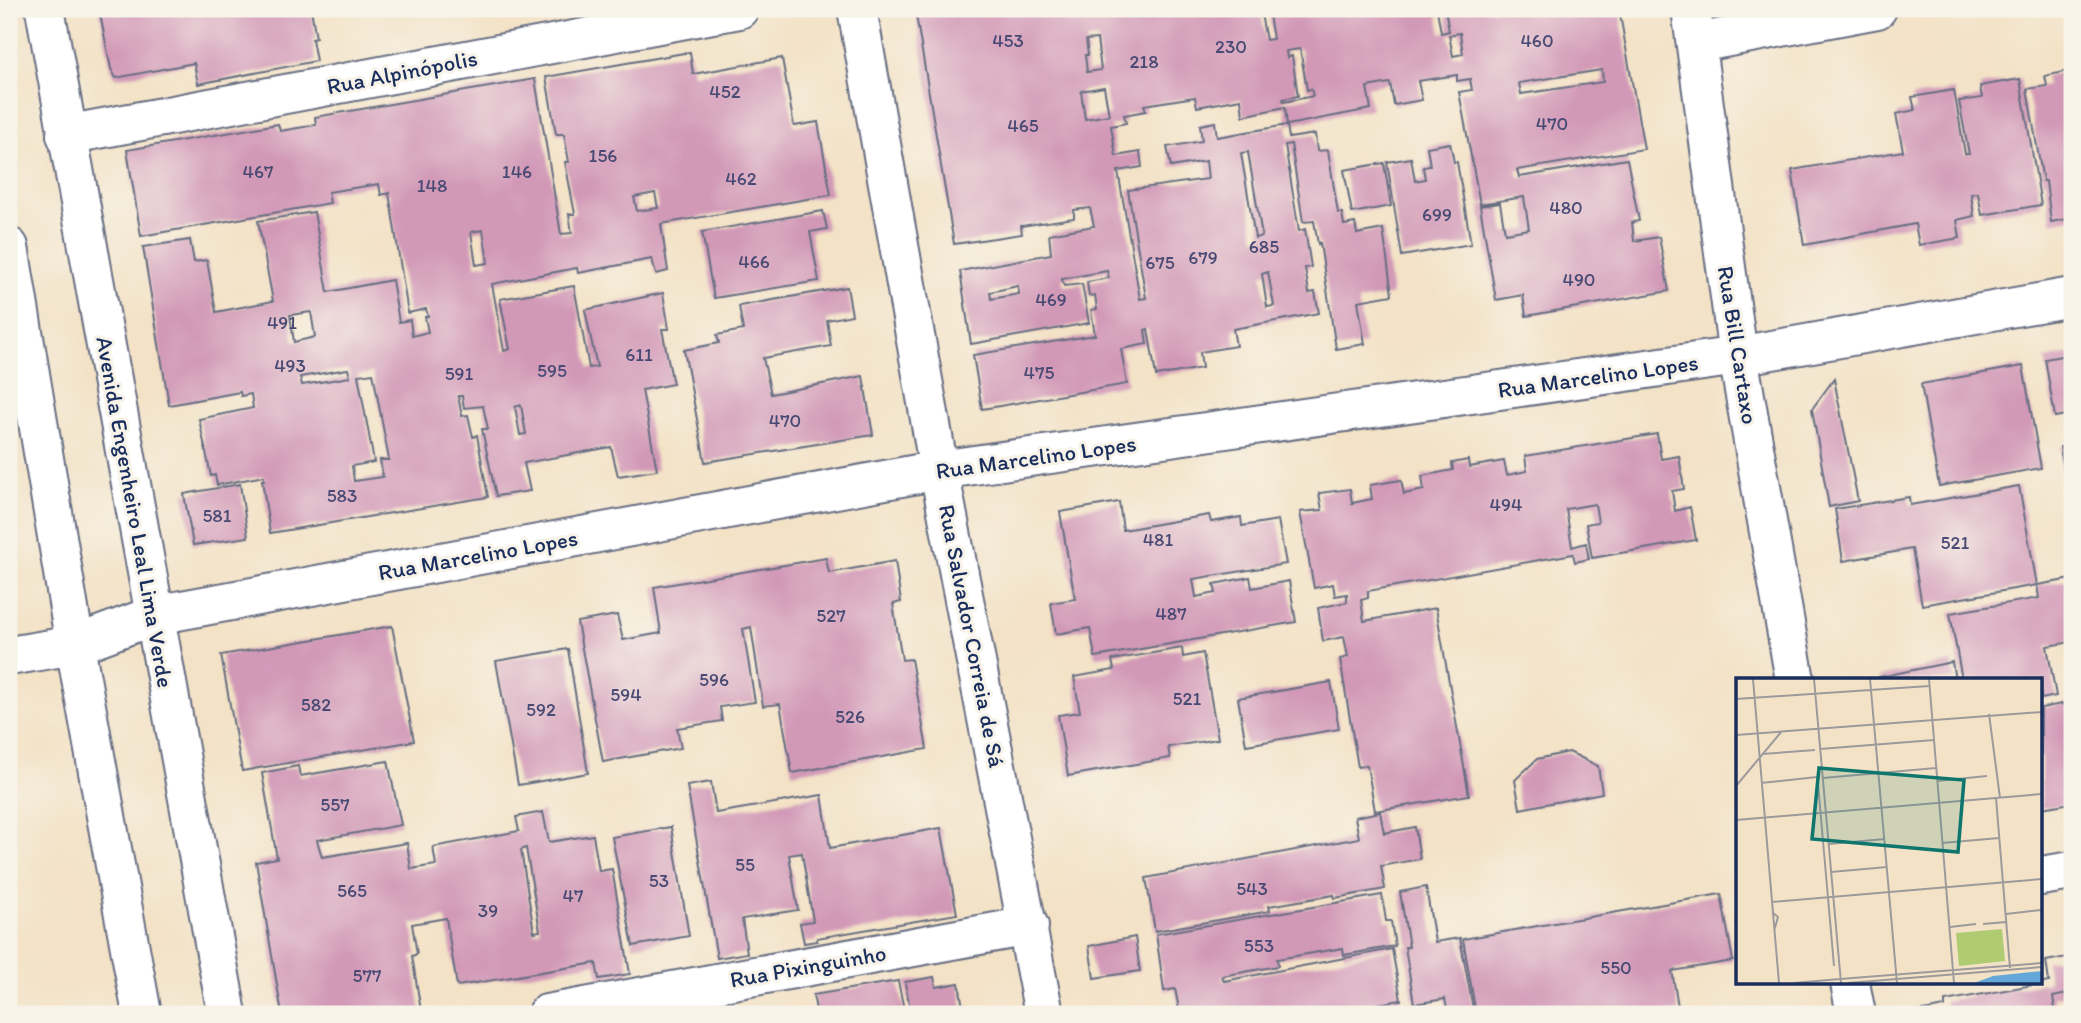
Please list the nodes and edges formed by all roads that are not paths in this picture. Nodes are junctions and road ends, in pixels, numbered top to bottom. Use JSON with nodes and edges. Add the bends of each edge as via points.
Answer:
{"nodes":[{"id":1,"x":45,"y":9,"type":"edge"},
{"id":2,"x":738,"y":9,"type":"edge"},
{"id":3,"x":857,"y":9,"type":"edge"},
{"id":4,"x":1877,"y":9,"type":"edge"},
{"id":5,"x":1694,"y":26,"type":"edge"},
{"id":6,"x":66,"y":135,"type":"junction"},
{"id":7,"x":9,"y":247,"type":"edge"},
{"id":8,"x":2072,"y":298,"type":"edge"},
{"id":9,"x":1738,"y":356,"type":"junction"},
{"id":10,"x":939,"y":470,"type":"junction"},
{"id":11,"x":155,"y":615,"type":"junction"},
{"id":12,"x":75,"y":645,"type":"junction"},
{"id":13,"x":9,"y":656,"type":"edge"},
{"id":14,"x":1795,"y":678,"type":"edge"},
{"id":15,"x":2072,"y":871,"type":"edge"},
{"id":16,"x":2042,"y":876,"type":"edge"},
{"id":17,"x":1029,"y":926,"type":"junction"},
{"id":18,"x":1850,"y":984,"type":"edge"},
{"id":19,"x":142,"y":1014,"type":"edge"},
{"id":20,"x":227,"y":1014,"type":"edge"},
{"id":21,"x":547,"y":1014,"type":"edge"},
{"id":22,"x":1044,"y":1014,"type":"edge"},
{"id":23,"x":1856,"y":1014,"type":"edge"}],
"edges":[{"from":1,"to":6,"type":"street","name":"Avenida Engenheiro Leal Lima Verde"},
{"from":2,"to":6,"type":"street","name":"Rua Alpinópolis"},
{"from":3,"to":10,"type":"street","name":"Rua Salvador Correia de Sá"},
{"from":4,"to":5,"type":"street"},
{"from":5,"to":9,"type":"street","name":"Rua Bill Cartaxo"},
{"from":6,"to":11,"type":"street","name":"Avenida Engenheiro Leal Lima Verde"},
{"from":7,"to":12,"type":"street"},
{"from":8,"to":9,"type":"street","name":"Rua Marcelino Lopes"},
{"from":9,"to":10,"type":"street","name":"Rua Marcelino Lopes"},
{"from":9,"to":14,"type":"street","name":"Rua Bill Cartaxo"},
{"from":10,"to":11,"type":"street","name":"Rua Marcelino Lopes"},
{"from":10,"to":17,"type":"street","name":"Rua Salvador Correia de Sá"},
{"from":11,"to":12,"type":"street","name":"Rua Marcelino Lopes"},
{"from":11,"to":20,"type":"street","name":"Avenida Engenheiro Leal Lima Verde"},
{"from":12,"to":13,"type":"street","name":"Rua Marcelino Lopes"},
{"from":12,"to":19,"type":"street"},
{"from":15,"to":16,"type":"street"},
{"from":17,"to":21,"type":"street","name":"Rua Pixinguinho"},
{"from":17,"to":22,"type":"street","name":"Rua Salvador Correia de Sá"},
{"from":18,"to":23,"type":"street"}]}
